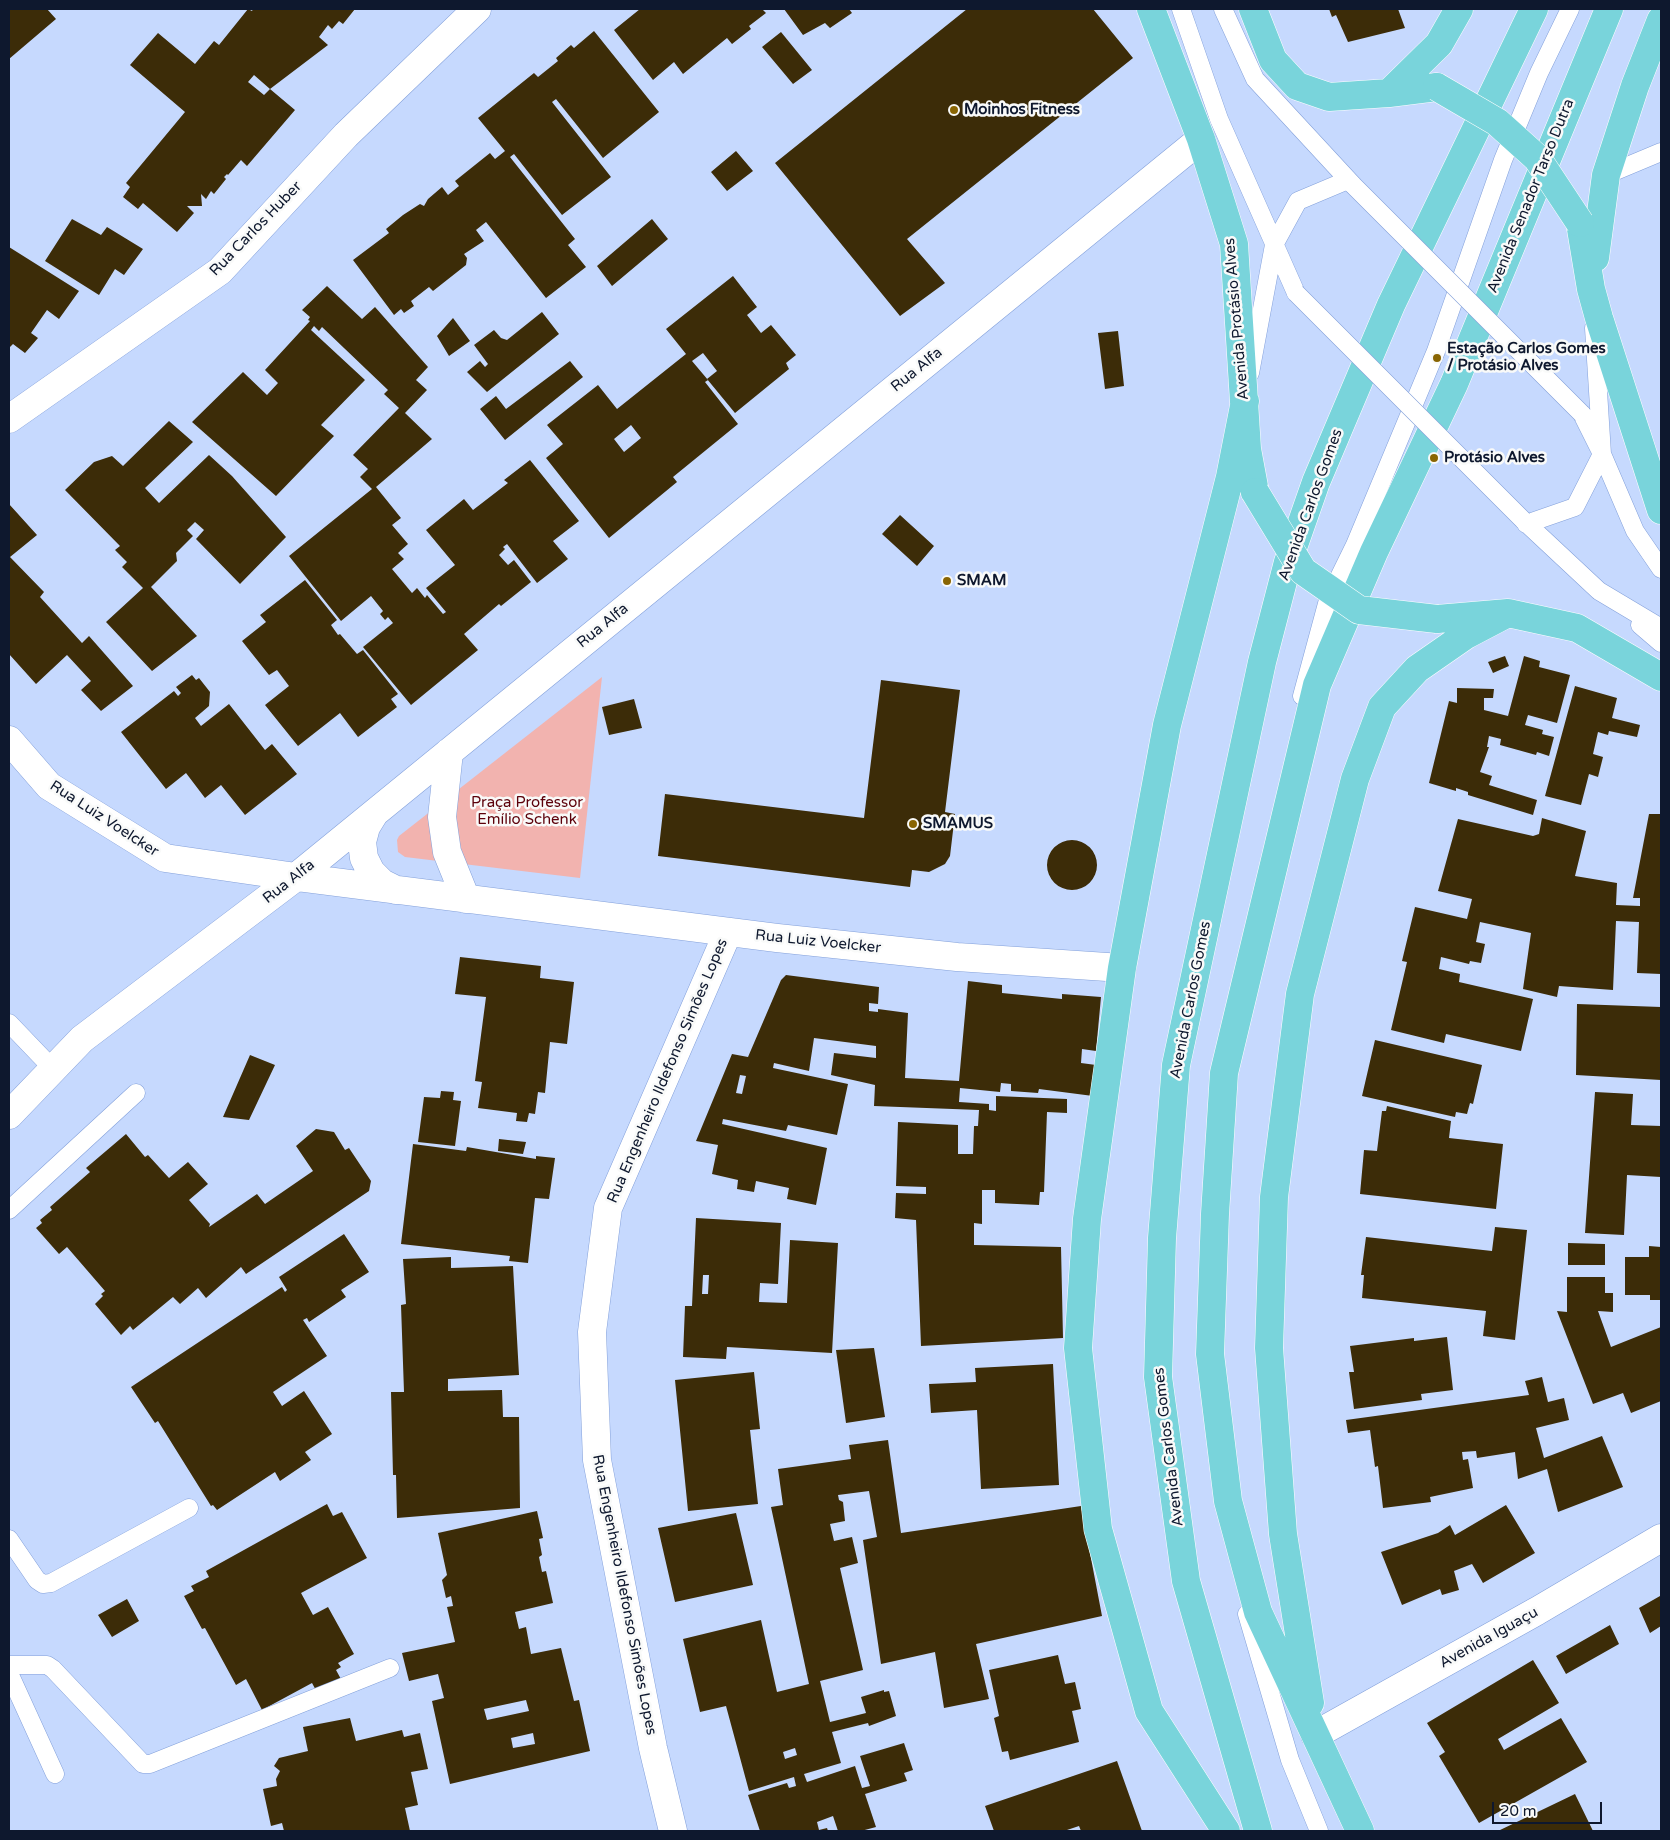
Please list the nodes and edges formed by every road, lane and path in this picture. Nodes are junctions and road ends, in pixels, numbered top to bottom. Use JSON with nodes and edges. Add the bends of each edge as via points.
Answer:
{"nodes":[{"id":1,"x":477,"y":9,"type":"edge"},
{"id":2,"x":1151,"y":9,"type":"edge"},
{"id":3,"x":1170,"y":9,"type":"edge"},
{"id":4,"x":1182,"y":9,"type":"edge"},
{"id":5,"x":1223,"y":9,"type":"edge"},
{"id":6,"x":1230,"y":9,"type":"edge"},
{"id":7,"x":1252,"y":9,"type":"edge"},
{"id":8,"x":1459,"y":9,"type":"edge"},
{"id":9,"x":1534,"y":9,"type":"edge"},
{"id":10,"x":1570,"y":9,"type":"edge"},
{"id":11,"x":1609,"y":9,"type":"edge"},
{"id":12,"x":1661,"y":20,"type":"edge"},
{"id":13,"x":1255,"y":80,"type":"junction"},
{"id":14,"x":1389,"y":93,"type":"junction"},
{"id":15,"x":1219,"y":119,"type":"junction"},
{"id":16,"x":1201,"y":139,"type":"junction"},
{"id":17,"x":1661,"y":152,"type":"edge"},
{"id":18,"x":1606,"y":175,"type":"junction"},
{"id":19,"x":1351,"y":182,"type":"junction"},
{"id":20,"x":1274,"y":245,"type":"junction"},
{"id":21,"x":1591,"y":289,"type":"junction"},
{"id":22,"x":1244,"y":402,"type":"junction"},
{"id":23,"x":9,"y":418,"type":"edge"},
{"id":24,"x":1602,"y":454,"type":"junction"},
{"id":25,"x":1661,"y":510,"type":"edge"},
{"id":26,"x":1524,"y":522,"type":"junction"},
{"id":27,"x":1661,"y":569,"type":"edge"},
{"id":28,"x":1599,"y":591,"type":"junction"},
{"id":29,"x":1508,"y":613,"type":"junction"},
{"id":30,"x":1661,"y":628,"type":"edge"},
{"id":31,"x":1661,"y":643,"type":"edge"},
{"id":32,"x":1661,"y":677,"type":"edge"},
{"id":33,"x":9,"y":740,"type":"edge"},
{"id":34,"x":449,"y":752,"type":"junction"},
{"id":35,"x":374,"y":814,"type":"junction"},
{"id":36,"x":296,"y":877,"type":"junction"},
{"id":37,"x":396,"y":890,"type":"junction"},
{"id":38,"x":466,"y":899,"type":"junction"},
{"id":39,"x":728,"y":932,"type":"junction"},
{"id":40,"x":1122,"y":968,"type":"junction"},
{"id":41,"x":9,"y":1023,"type":"edge"},
{"id":42,"x":53,"y":1069,"type":"junction"},
{"id":43,"x":136,"y":1093,"type":"dead end"},
{"id":44,"x":9,"y":1115,"type":"edge"},
{"id":45,"x":9,"y":1210,"type":"edge"},
{"id":46,"x":189,"y":1508,"type":"dead end"},
{"id":47,"x":1661,"y":1538,"type":"edge"},
{"id":48,"x":9,"y":1539,"type":"edge"},
{"id":49,"x":9,"y":1665,"type":"edge"},
{"id":50,"x":390,"y":1668,"type":"dead end"},
{"id":51,"x":9,"y":1673,"type":"edge"},
{"id":52,"x":1315,"y":1735,"type":"junction"},
{"id":53,"x":55,"y":1774,"type":"dead end"},
{"id":54,"x":673,"y":1831,"type":"edge"},
{"id":55,"x":1226,"y":1831,"type":"edge"},
{"id":56,"x":1258,"y":1831,"type":"edge"},
{"id":57,"x":1319,"y":1831,"type":"edge"},
{"id":58,"x":1348,"y":1831,"type":"edge"},
{"id":59,"x":1360,"y":1831,"type":"edge"}],
"edges":[{"from":1,"to":23,"type":"street","name":"Rua Carlos Huber","via":[[346,135],[220,271]]},
{"from":2,"to":16,"type":"main road","name":"Avenida Protásio Alves"},
{"from":3,"to":15,"type":"lane"},
{"from":4,"to":15,"type":"lane"},
{"from":5,"to":13,"type":"lane"},
{"from":6,"to":13,"type":"lane"},
{"from":7,"to":14,"type":"main road","via":[[1273,60],[1297,86],[1329,97]]},
{"from":8,"to":14,"type":"main road","via":[[1439,44]]},
{"from":9,"to":56,"type":"main road","name":"Avenida Carlos Gomes","via":[[1390,305],[1316,482],[1288,562],[1260,672],[1176,1065],[1162,1238],[1158,1377],[1186,1581]]},
{"from":10,"to":57,"type":"lane","via":[[1503,160],[1436,350],[1355,545],[1328,600],[1307,674],[1215,1069],[1203,1224],[1200,1357],[1221,1523],[1290,1760]]},
{"from":11,"to":52,"type":"main road","name":"Avenida Senador Tarso Dutra","via":[[1454,384],[1374,552],[1317,685],[1224,1073],[1210,1354],[1228,1501],[1258,1612]]},
{"from":12,"to":18,"type":"main road"},
{"from":13,"to":19,"type":"lane"},
{"from":14,"to":21,"type":"main road","bridge":true,"via":[[1438,87],[1497,122],[1537,158],[1580,223]]},
{"from":15,"to":20,"type":"lane"},
{"from":16,"to":22,"type":"main road","name":"Avenida Protásio Alves","via":[[1234,244]]},
{"from":16,"to":34,"type":"street","name":"Rua Alfa"},
{"from":17,"to":18,"type":"lane"},
{"from":18,"to":21,"type":"main road"},
{"from":19,"to":20,"type":"lane","via":[[1298,201]]},
{"from":19,"to":24,"type":"lane","bridge":true,"via":[[1582,414]]},
{"from":20,"to":22,"type":"lane"},
{"from":20,"to":26,"type":"lane","bridge":true,"via":[[1296,293]]},
{"from":21,"to":24,"type":"lane"},
{"from":21,"to":25,"type":"main road"},
{"from":22,"to":29,"type":"main road","name":"Avenida Protásio Alves","bridge":true,"via":[[1254,492],[1302,571],[1359,610],[1437,619]]},
{"from":22,"to":40,"type":"main road","via":[[1230,477],[1167,725]]},
{"from":24,"to":26,"type":"lane","via":[[1575,507]]},
{"from":24,"to":27,"type":"lane","via":[[1635,531]]},
{"from":26,"to":28,"type":"lane"},
{"from":28,"to":30,"type":"lane"},
{"from":28,"to":31,"type":"lane"},
{"from":29,"to":32,"type":"main road","via":[[1577,628]]},
{"from":29,"to":52,"type":"main road","via":[[1466,634],[1417,668],[1382,707],[1355,779],[1300,994],[1274,1197],[1269,1348],[1283,1534]]},
{"from":33,"to":36,"type":"street","name":"Rua Luiz Voelcker","via":[[49,786],[165,858]]},
{"from":34,"to":35,"type":"street","name":"Rua Alfa"},
{"from":34,"to":38,"type":"street","via":[[442,817],[447,852]]},
{"from":35,"to":36,"type":"street","name":"Rua Alfa"},
{"from":35,"to":37,"type":"street","name":"Rua Luiz Voelcker","via":[[362,842],[364,858],[382,883]]},
{"from":36,"to":37,"type":"street","name":"Rua Luiz Voelcker"},
{"from":36,"to":42,"type":"street","name":"Rua Alfa","via":[[82,1038]]},
{"from":37,"to":38,"type":"street","name":"Rua Luiz Voelcker"},
{"from":38,"to":39,"type":"street","name":"Rua Luiz Voelcker"},
{"from":39,"to":40,"type":"street","name":"Rua Luiz Voelcker","via":[[957,957]]},
{"from":39,"to":54,"type":"street","name":"Rua Engenheiro Ildefonso Simões Lopes","via":[[608,1208],[592,1332],[597,1460],[653,1748]]},
{"from":40,"to":55,"type":"main road","via":[[1086,1219],[1078,1348],[1098,1529],[1148,1711]]},
{"from":41,"to":42,"type":"lane"},
{"from":42,"to":44,"type":"street","name":"Rua Alfa"},
{"from":43,"to":45,"type":"lane"},
{"from":46,"to":48,"type":"lane","via":[[51,1583],[43,1584],[37,1580]]},
{"from":47,"to":52,"type":"street","name":"Avenida Iguaçu"},
{"from":49,"to":50,"type":"lane","via":[[47,1665],[53,1669],[143,1764],[150,1764]]},
{"from":51,"to":53,"type":"lane"},
{"from":52,"to":58,"type":"lane"},
{"from":52,"to":59,"type":"main road"}]}
